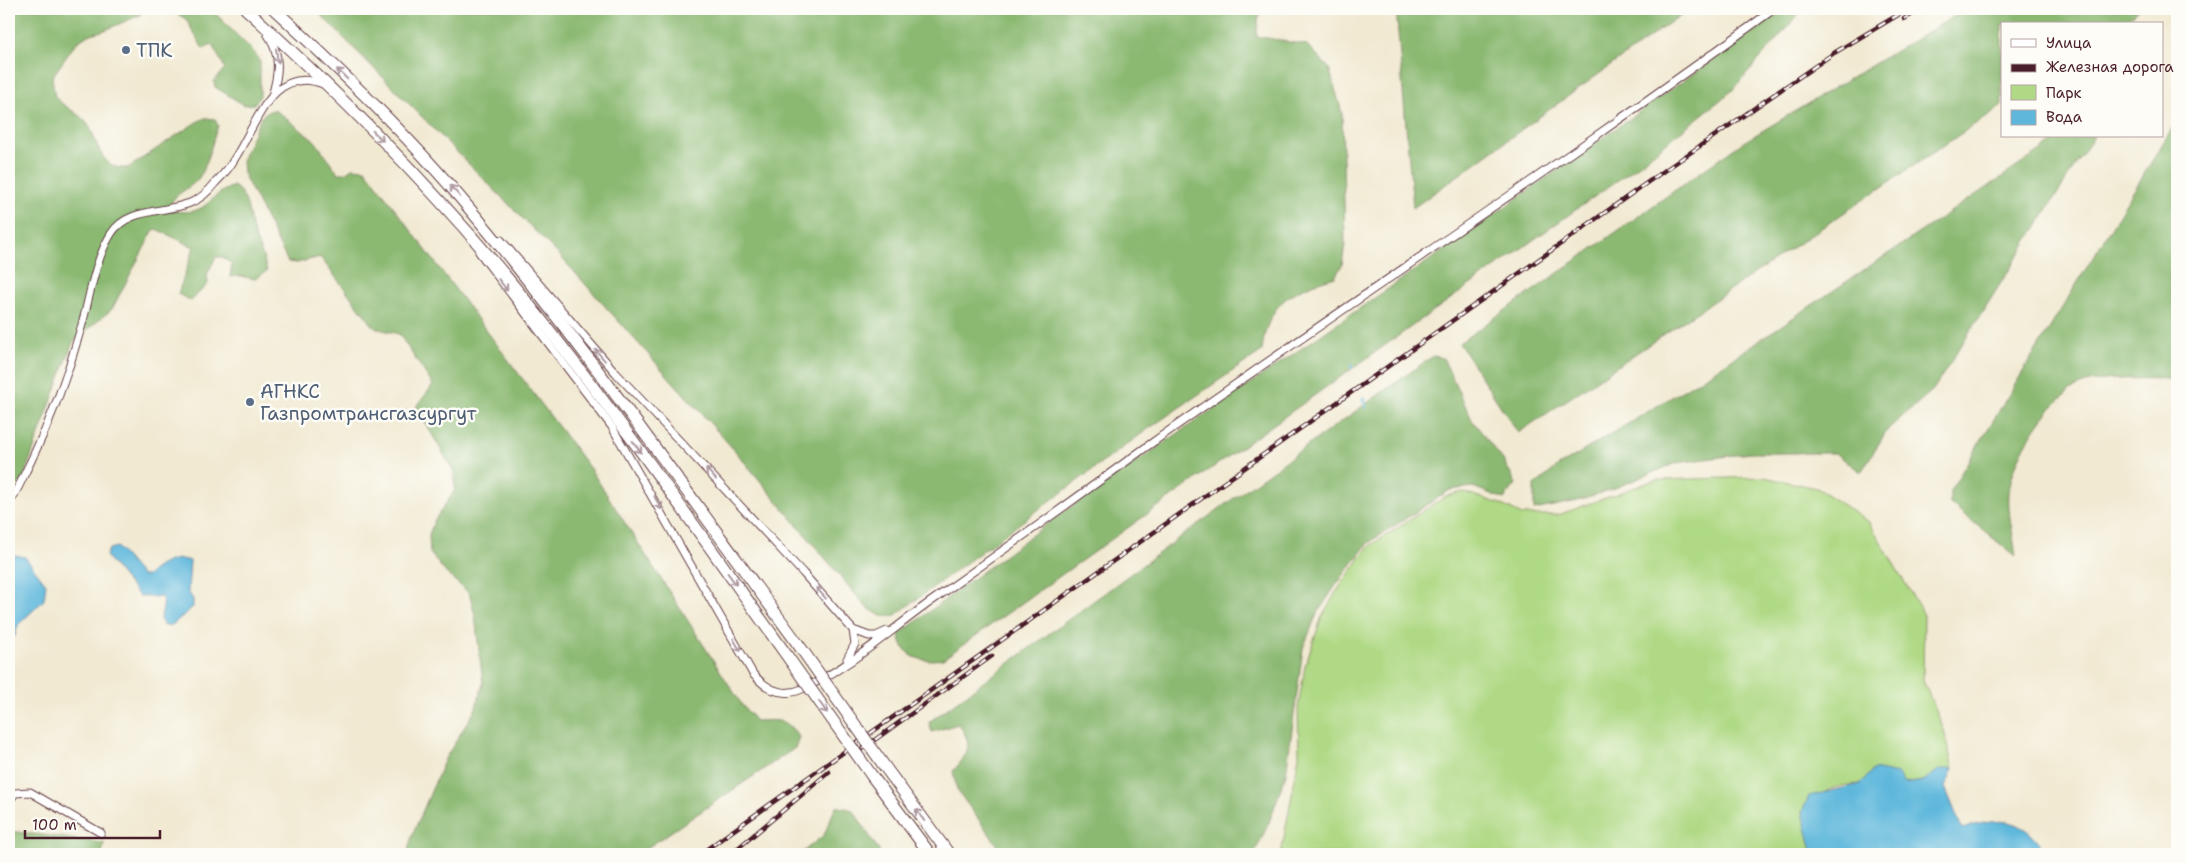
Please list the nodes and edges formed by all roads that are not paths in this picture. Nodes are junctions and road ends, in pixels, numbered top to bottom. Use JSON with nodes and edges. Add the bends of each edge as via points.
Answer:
{"nodes":[{"id":1,"x":246,"y":9,"type":"edge"},
{"id":2,"x":274,"y":9,"type":"edge"},
{"id":3,"x":1774,"y":9,"type":"edge"},
{"id":4,"x":258,"y":20,"type":"junction"},
{"id":5,"x":329,"y":87,"type":"junction"},
{"id":6,"x":272,"y":96,"type":"junction"},
{"id":7,"x":468,"y":207,"type":"junction"},
{"id":8,"x":454,"y":218,"type":"junction"},
{"id":9,"x":9,"y":503,"type":"edge"},
{"id":10,"x":915,"y":614,"type":"junction"},
{"id":11,"x":854,"y":630,"type":"junction"},
{"id":12,"x":836,"y":670,"type":"junction"},
{"id":13,"x":9,"y":802,"type":"edge"},
{"id":14,"x":101,"y":834,"type":"dead end"},
{"id":15,"x":930,"y":854,"type":"edge"},
{"id":16,"x":949,"y":854,"type":"edge"}],
"edges":[{"from":1,"to":4,"type":"main road"},
{"from":7,"to":2,"type":"main road","one_way":true,"via":[[424,158]]},
{"from":3,"to":10,"type":"street","via":[[1153,442]]},
{"from":4,"to":5,"type":"main road"},
{"from":4,"to":6,"type":"street","one_way":true,"via":[[276,47],[278,56]]},
{"from":5,"to":6,"type":"street","via":[[313,81],[295,80]]},
{"from":5,"to":8,"type":"main road","one_way":true},
{"from":6,"to":9,"type":"street","via":[[235,159],[206,193],[190,203],[127,219],[112,233],[99,263],[57,400]]},
{"from":11,"to":7,"type":"street","one_way":true,"via":[[616,373],[516,254]]},
{"from":16,"to":7,"type":"main road","one_way":true,"bridge":true,"via":[[620,398]]},
{"from":8,"to":12,"type":"street","one_way":true,"via":[[612,427],[753,674],[770,689],[788,693],[803,689]]},
{"from":8,"to":15,"type":"main road","one_way":true,"bridge":true,"via":[[507,278],[609,408]]},
{"from":10,"to":11,"type":"street","via":[[876,636]]},
{"from":10,"to":12,"type":"street"},
{"from":11,"to":12,"type":"street","via":[[854,649]]},
{"from":13,"to":14,"type":"street","via":[[15,794],[30,792]]}]}
